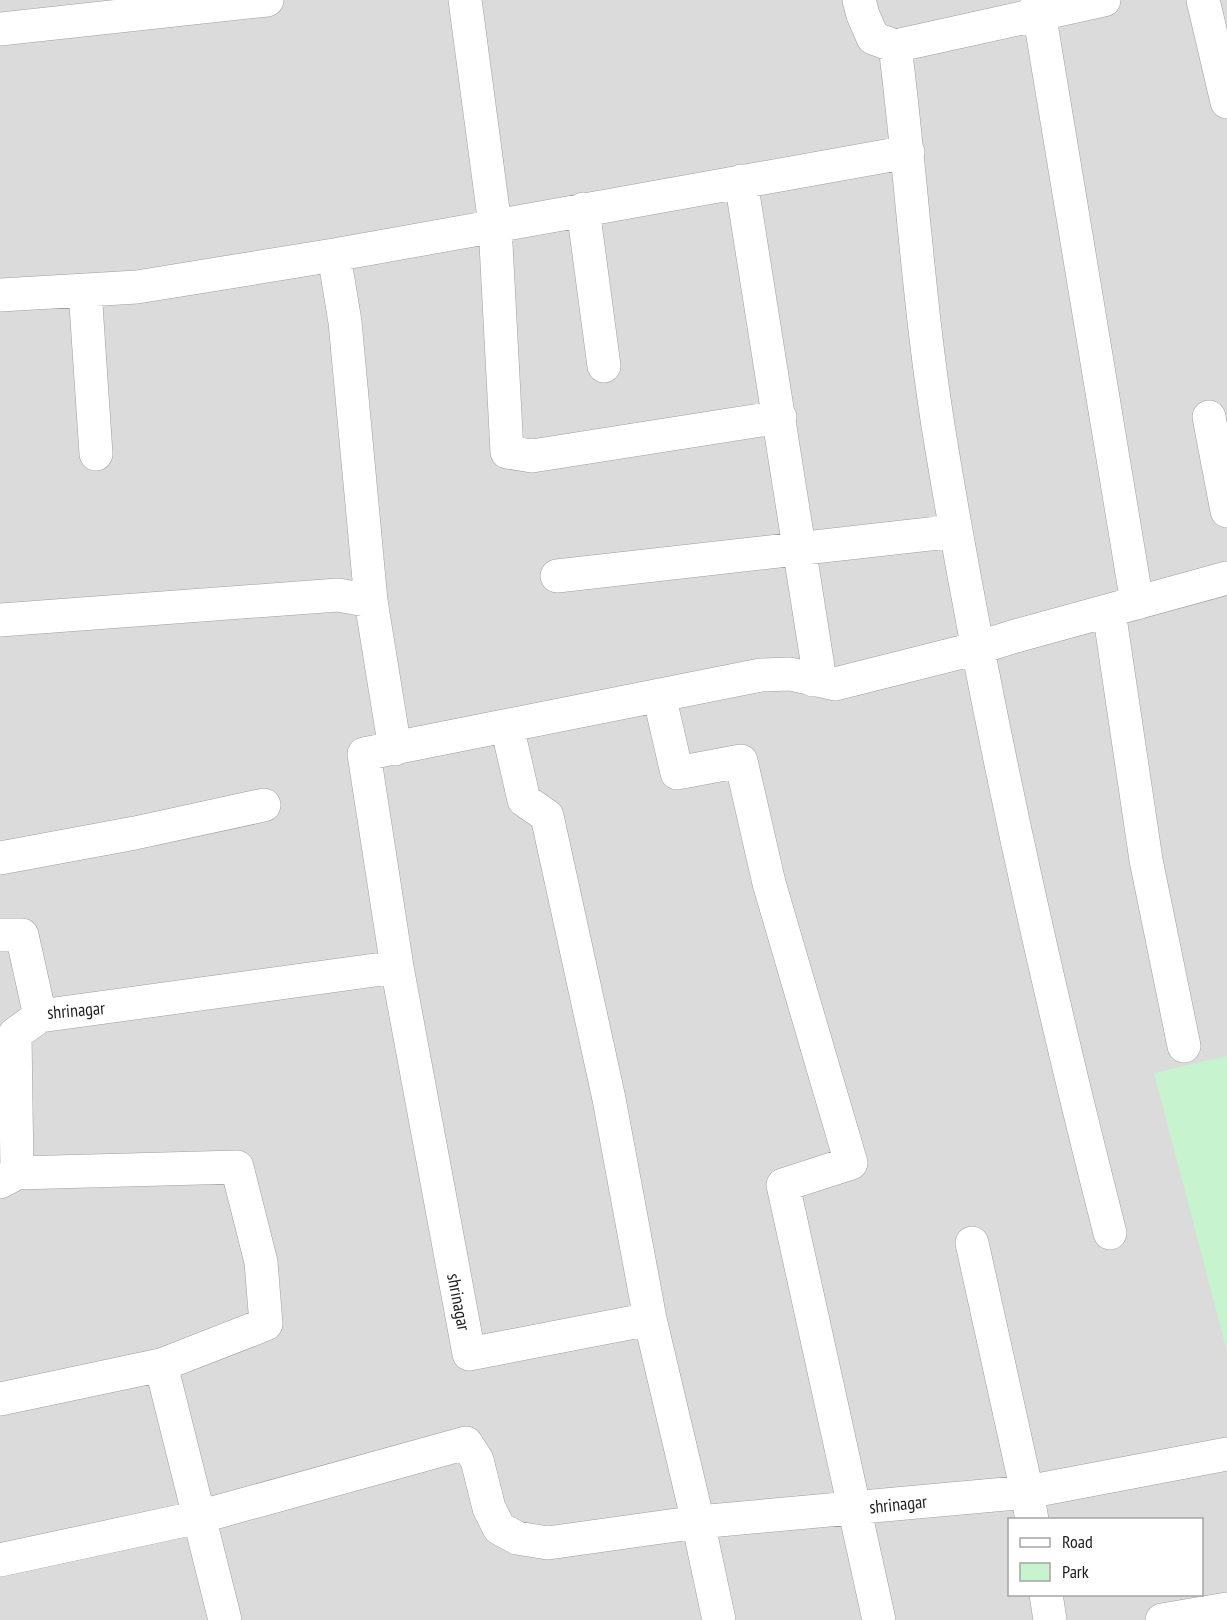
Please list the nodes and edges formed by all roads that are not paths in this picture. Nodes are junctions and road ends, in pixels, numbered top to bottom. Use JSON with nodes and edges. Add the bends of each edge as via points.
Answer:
{"nodes":[{"id":1,"x":267,"y":0,"type":"edge"},
{"id":2,"x":465,"y":0,"type":"edge"},
{"id":3,"x":859,"y":0,"type":"edge"},
{"id":4,"x":1104,"y":0,"type":"edge"},
{"id":5,"x":1203,"y":0,"type":"edge"},
{"id":6,"x":1038,"y":7,"type":"edge"},
{"id":7,"x":0,"y":29,"type":"edge"},
{"id":8,"x":895,"y":46,"type":"junction"},
{"id":9,"x":1227,"y":102,"type":"edge"},
{"id":10,"x":908,"y":152,"type":"junction"},
{"id":11,"x":741,"y":181,"type":"junction"},
{"id":12,"x":583,"y":209,"type":"junction"},
{"id":13,"x":495,"y":225,"type":"junction"},
{"id":14,"x":334,"y":255,"type":"junction"},
{"id":15,"x":85,"y":290,"type":"junction"},
{"id":16,"x":0,"y":295,"type":"edge"},
{"id":17,"x":604,"y":366,"type":"dead end"},
{"id":18,"x":780,"y":417,"type":"junction"},
{"id":19,"x":1209,"y":417,"type":"dead end"},
{"id":20,"x":96,"y":454,"type":"dead end"},
{"id":21,"x":1227,"y":511,"type":"edge"},
{"id":22,"x":957,"y":531,"type":"junction"},
{"id":23,"x":800,"y":547,"type":"junction"},
{"id":24,"x":557,"y":576,"type":"dead end"},
{"id":25,"x":1227,"y":578,"type":"edge"},
{"id":26,"x":371,"y":601,"type":"junction"},
{"id":27,"x":1123,"y":607,"type":"junction"},
{"id":28,"x":0,"y":620,"type":"edge"},
{"id":29,"x":978,"y":648,"type":"junction"},
{"id":30,"x":813,"y":681,"type":"junction"},
{"id":31,"x":659,"y":695,"type":"junction"},
{"id":32,"x":507,"y":726,"type":"junction"},
{"id":33,"x":395,"y":749,"type":"junction"},
{"id":34,"x":264,"y":805,"type":"dead end"},
{"id":35,"x":0,"y":858,"type":"edge"},
{"id":36,"x":0,"y":935,"type":"edge"},
{"id":37,"x":397,"y":967,"type":"junction"},
{"id":38,"x":40,"y":1016,"type":"junction"},
{"id":39,"x":1184,"y":1046,"type":"dead end"},
{"id":40,"x":9,"y":1178,"type":"edge"},
{"id":41,"x":1110,"y":1233,"type":"dead end"},
{"id":42,"x":972,"y":1244,"type":"dead end"},
{"id":43,"x":650,"y":1319,"type":"junction"},
{"id":44,"x":161,"y":1365,"type":"junction"},
{"id":45,"x":0,"y":1399,"type":"edge"},
{"id":46,"x":1227,"y":1454,"type":"edge"},
{"id":47,"x":1029,"y":1506,"type":"edge"},
{"id":48,"x":856,"y":1508,"type":"junction"},
{"id":49,"x":199,"y":1517,"type":"junction"},
{"id":50,"x":698,"y":1522,"type":"junction"},
{"id":51,"x":0,"y":1560,"type":"edge"},
{"id":52,"x":1046,"y":1596,"type":"edge"},
{"id":53,"x":1227,"y":1609,"type":"edge"},
{"id":54,"x":225,"y":1620,"type":"edge"},
{"id":55,"x":719,"y":1620,"type":"edge"},
{"id":56,"x":879,"y":1620,"type":"edge"},
{"id":57,"x":1050,"y":1620,"type":"edge"},
{"id":58,"x":1162,"y":1620,"type":"edge"}],
"edges":[{"from":1,"to":7,"type":"street"},
{"from":2,"to":13,"type":"street"},
{"from":3,"to":8,"type":"street","via":[[873,38]]},
{"from":4,"to":6,"type":"street"},
{"from":5,"to":9,"type":"street"},
{"from":6,"to":8,"type":"street"},
{"from":6,"to":27,"type":"street"},
{"from":8,"to":10,"type":"street"},
{"from":10,"to":11,"type":"street"},
{"from":10,"to":22,"type":"street","via":[[917,270],[941,448]]},
{"from":11,"to":12,"type":"street"},
{"from":11,"to":18,"type":"street"},
{"from":12,"to":13,"type":"street"},
{"from":12,"to":17,"type":"street"},
{"from":13,"to":14,"type":"street"},
{"from":13,"to":18,"type":"street","via":[[507,452],[532,456]]},
{"from":14,"to":15,"type":"street","via":[[137,287]]},
{"from":14,"to":26,"type":"street","via":[[345,322]]},
{"from":15,"to":16,"type":"street"},
{"from":15,"to":20,"type":"street"},
{"from":18,"to":23,"type":"street"},
{"from":19,"to":21,"type":"street"},
{"from":22,"to":23,"type":"street"},
{"from":22,"to":29,"type":"street"},
{"from":23,"to":24,"type":"street"},
{"from":23,"to":30,"type":"street","via":[[818,667]]},
{"from":25,"to":27,"type":"street"},
{"from":26,"to":28,"type":"street","via":[[338,595]]},
{"from":26,"to":33,"type":"street"},
{"from":27,"to":29,"type":"street"},
{"from":27,"to":39,"type":"street","via":[[1146,860]]},
{"from":29,"to":30,"type":"street","via":[[835,684]]},
{"from":29,"to":41,"type":"street","via":[[1076,1100]]},
{"from":30,"to":31,"type":"street","via":[[790,675],[761,675]]},
{"from":31,"to":32,"type":"street"},
{"from":31,"to":48,"type":"street","via":[[677,773],[741,761],[769,883],[851,1163],[783,1185]]},
{"from":32,"to":33,"type":"street"},
{"from":32,"to":43,"type":"street","via":[[524,800],[547,816],[609,1099]]},
{"from":33,"to":37,"type":"street","via":[[364,754]]},
{"from":34,"to":35,"type":"street"},
{"from":36,"to":38,"type":"street","name":"shrinagar","via":[[22,935]]},
{"from":37,"to":38,"type":"street","name":"shrinagar"},
{"from":37,"to":43,"type":"street","name":"shrinagar","via":[[469,1354]]},
{"from":38,"to":40,"type":"street","via":[[15,1035]]},
{"from":40,"to":44,"type":"street","via":[[237,1167],[261,1262],[266,1324]]},
{"from":42,"to":47,"type":"street"},
{"from":43,"to":50,"type":"street"},
{"from":44,"to":45,"type":"street"},
{"from":44,"to":49,"type":"street"},
{"from":46,"to":47,"type":"street","name":"shrinagar"},
{"from":47,"to":48,"type":"street","name":"shrinagar"},
{"from":48,"to":50,"type":"street","name":"shrinagar"},
{"from":48,"to":56,"type":"street"},
{"from":49,"to":50,"type":"street","name":"shrinagar","via":[[466,1443],[477,1460],[489,1508],[499,1528],[517,1538],[548,1543]]},
{"from":49,"to":51,"type":"street"},
{"from":49,"to":54,"type":"street"},
{"from":50,"to":55,"type":"street"},
{"from":52,"to":57,"type":"street"},
{"from":53,"to":58,"type":"street"}]}
